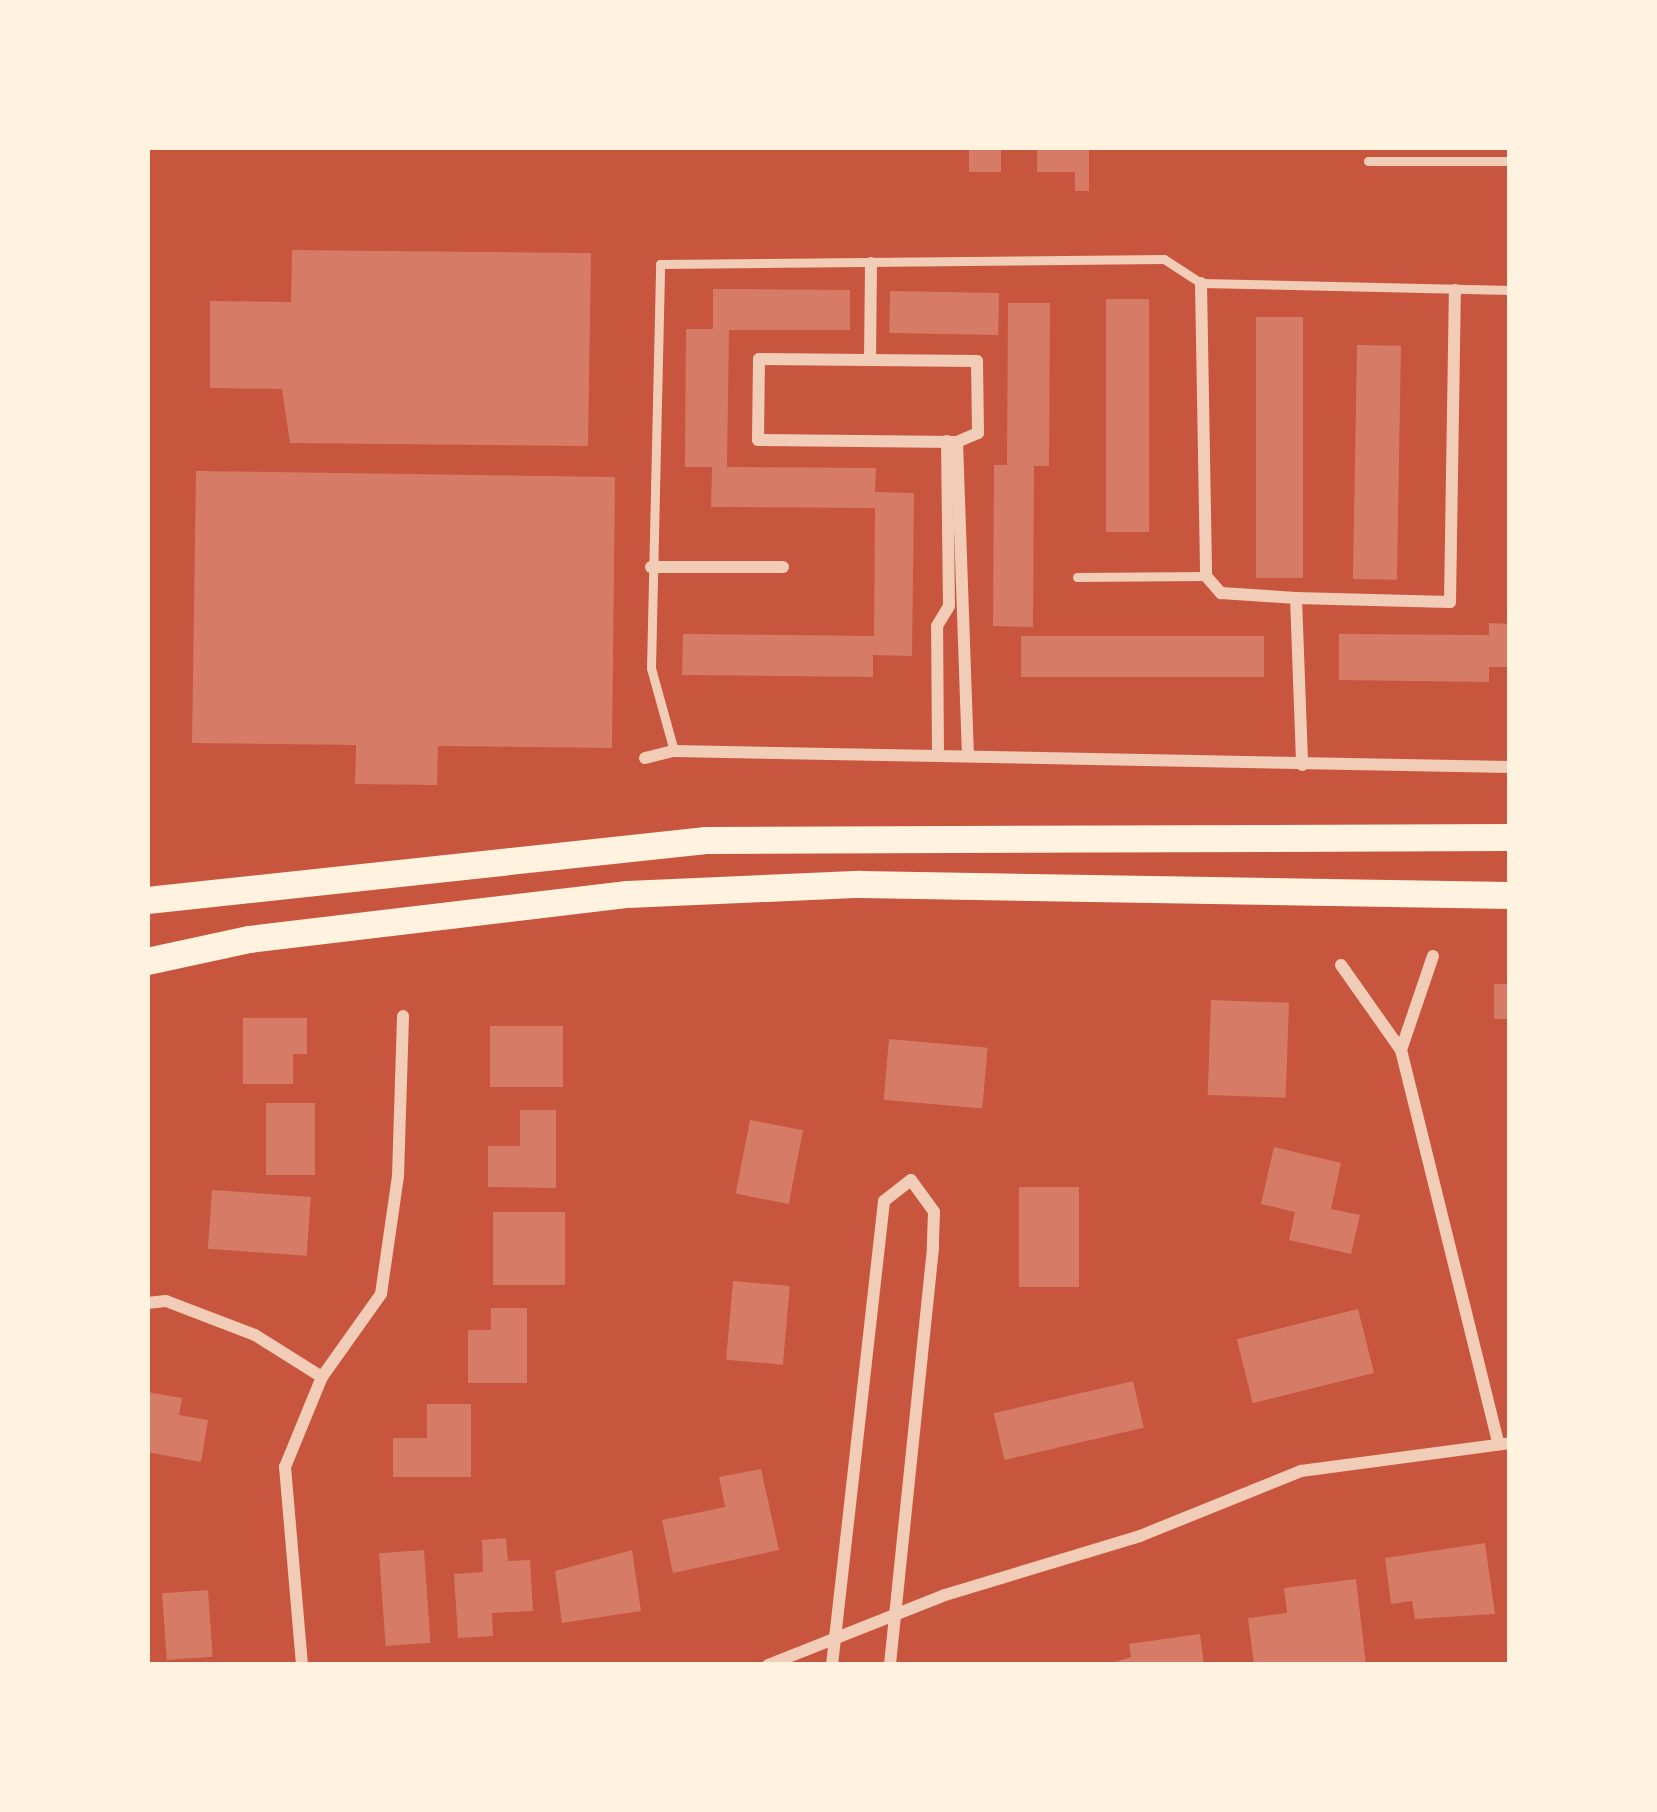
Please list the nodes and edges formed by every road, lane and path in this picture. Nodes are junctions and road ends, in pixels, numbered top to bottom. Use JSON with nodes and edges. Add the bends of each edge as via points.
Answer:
{"nodes":[{"id":1,"x":1510,"y":160,"type":"edge"},
{"id":2,"x":1368,"y":161,"type":"dead end"},
{"id":3,"x":871,"y":263,"type":"junction"},
{"id":4,"x":1201,"y":283,"type":"junction"},
{"id":5,"x":1455,"y":290,"type":"junction"},
{"id":6,"x":1510,"y":290,"type":"edge"},
{"id":7,"x":870,"y":360,"type":"junction"},
{"id":8,"x":952,"y":441,"type":"junction"},
{"id":9,"x":651,"y":568,"type":"junction"},
{"id":10,"x":783,"y":568,"type":"dead end"},
{"id":11,"x":1206,"y":576,"type":"junction"},
{"id":12,"x":1078,"y":577,"type":"dead end"},
{"id":13,"x":1296,"y":598,"type":"junction"},
{"id":14,"x":674,"y":751,"type":"junction"},
{"id":15,"x":938,"y":755,"type":"junction"},
{"id":16,"x":968,"y":756,"type":"junction"},
{"id":17,"x":645,"y":758,"type":"dead end"},
{"id":18,"x":1302,"y":765,"type":"junction"},
{"id":19,"x":1510,"y":767,"type":"edge"},
{"id":20,"x":1510,"y":837,"type":"edge"},
{"id":21,"x":1510,"y":895,"type":"edge"},
{"id":22,"x":147,"y":900,"type":"edge"},
{"id":23,"x":1433,"y":956,"type":"dead end"},
{"id":24,"x":147,"y":961,"type":"edge"},
{"id":25,"x":1341,"y":965,"type":"dead end"},
{"id":26,"x":403,"y":1016,"type":"dead end"},
{"id":27,"x":1401,"y":1050,"type":"junction"},
{"id":28,"x":147,"y":1303,"type":"edge"},
{"id":29,"x":322,"y":1377,"type":"junction"},
{"id":30,"x":1504,"y":1443,"type":"edge"},
{"id":31,"x":900,"y":1615,"type":"junction"},
{"id":32,"x":833,"y":1645,"type":"junction"},
{"id":33,"x":302,"y":1665,"type":"edge"},
{"id":34,"x":767,"y":1665,"type":"edge"},
{"id":35,"x":832,"y":1665,"type":"edge"},
{"id":36,"x":890,"y":1665,"type":"edge"}],
"edges":[{"from":1,"to":2,"type":"lane"},
{"from":3,"to":4,"type":"lane","via":[[1163,259]]},
{"from":3,"to":7,"type":"street"},
{"from":3,"to":9,"type":"lane","via":[[660,264]]},
{"from":4,"to":5,"type":"lane"},
{"from":4,"to":11,"type":"street"},
{"from":5,"to":6,"type":"lane"},
{"from":5,"to":13,"type":"street","via":[[1450,602]]},
{"from":7,"to":8,"type":"street","via":[[977,361],[978,434]]},
{"from":7,"to":8,"type":"street","via":[[759,359],[758,440]]},
{"from":8,"to":15,"type":"street","via":[[949,606],[937,626]]},
{"from":8,"to":16,"type":"street"},
{"from":9,"to":10,"type":"street"},
{"from":9,"to":14,"type":"lane","via":[[651,668]]},
{"from":11,"to":12,"type":"lane"},
{"from":11,"to":13,"type":"street","via":[[1221,593]]},
{"from":13,"to":18,"type":"street"},
{"from":14,"to":15,"type":"street"},
{"from":14,"to":17,"type":"street"},
{"from":15,"to":16,"type":"street"},
{"from":16,"to":18,"type":"street"},
{"from":18,"to":19,"type":"street"},
{"from":20,"to":22,"type":"main road","via":[[706,840]]},
{"from":21,"to":24,"type":"main road","via":[[860,884],[626,893],[249,939]]},
{"from":23,"to":27,"type":"street"},
{"from":25,"to":27,"type":"street"},
{"from":26,"to":29,"type":"street","via":[[398,1176],[381,1294]]},
{"from":27,"to":30,"type":"street"},
{"from":28,"to":29,"type":"street","via":[[166,1301],[255,1334]]},
{"from":29,"to":33,"type":"street","via":[[285,1468]]},
{"from":30,"to":31,"type":"street","via":[[1301,1471],[1140,1536]]},
{"from":31,"to":32,"type":"street"},
{"from":31,"to":32,"type":"street","via":[[934,1212],[911,1180],[884,1201]]},
{"from":31,"to":36,"type":"street"},
{"from":32,"to":34,"type":"street"},
{"from":32,"to":35,"type":"street"}]}
